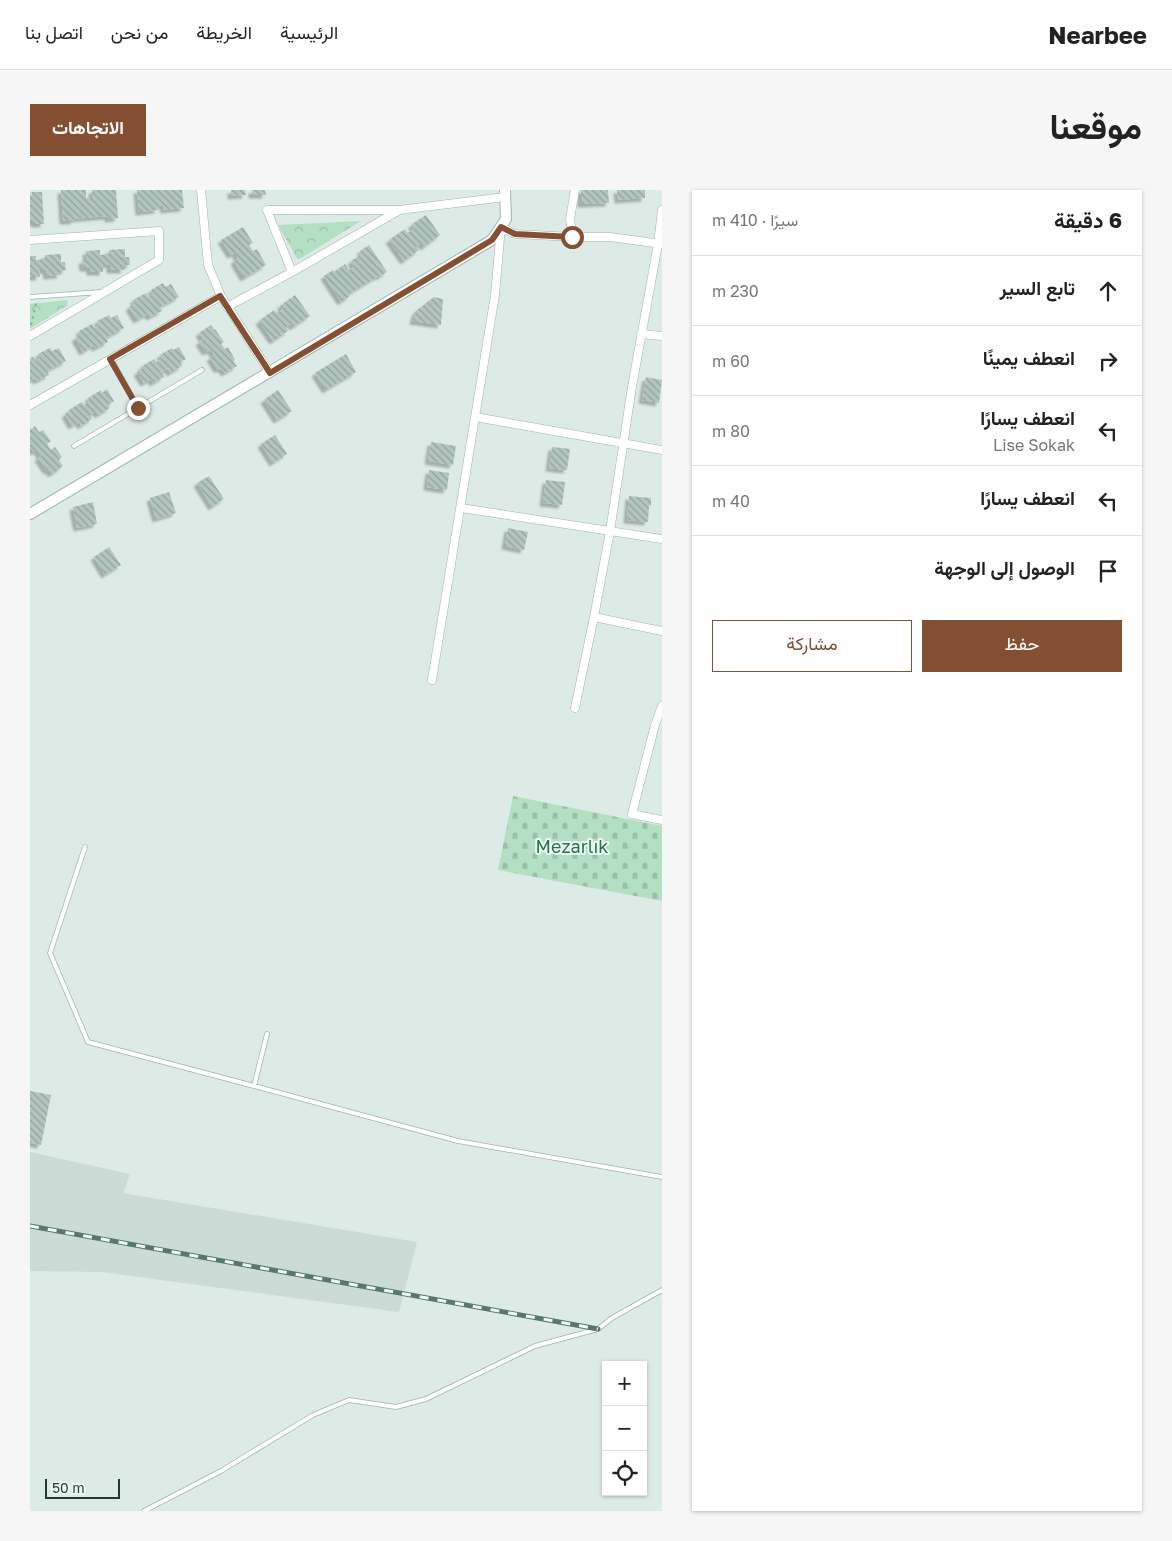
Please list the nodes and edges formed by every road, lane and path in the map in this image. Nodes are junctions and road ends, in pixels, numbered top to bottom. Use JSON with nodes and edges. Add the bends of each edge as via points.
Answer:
{"nodes":[{"id":1,"x":201,"y":190,"type":"edge"},
{"id":2,"x":575,"y":190,"type":"edge"},
{"id":3,"x":505,"y":193,"type":"edge"},
{"id":4,"x":399,"y":210,"type":"junction"},
{"id":5,"x":662,"y":210,"type":"edge"},
{"id":6,"x":501,"y":227,"type":"junction"},
{"id":7,"x":572,"y":237,"type":"junction"},
{"id":8,"x":30,"y":240,"type":"edge"},
{"id":9,"x":660,"y":244,"type":"edge"},
{"id":10,"x":292,"y":272,"type":"junction"},
{"id":11,"x":105,"y":292,"type":"junction"},
{"id":12,"x":38,"y":296,"type":"junction"},
{"id":13,"x":220,"y":296,"type":"junction"},
{"id":14,"x":30,"y":297,"type":"edge"},
{"id":15,"x":228,"y":306,"type":"junction"},
{"id":16,"x":30,"y":328,"type":"edge"},
{"id":17,"x":641,"y":334,"type":"junction"},
{"id":18,"x":30,"y":336,"type":"edge"},
{"id":19,"x":662,"y":336,"type":"edge"},
{"id":20,"x":110,"y":359,"type":"junction"},
{"id":21,"x":202,"y":370,"type":"dead end"},
{"id":22,"x":270,"y":373,"type":"junction"},
{"id":23,"x":30,"y":405,"type":"edge"},
{"id":24,"x":138,"y":408,"type":"junction"},
{"id":25,"x":475,"y":418,"type":"junction"},
{"id":26,"x":623,"y":443,"type":"junction"},
{"id":27,"x":74,"y":446,"type":"dead end"},
{"id":28,"x":662,"y":450,"type":"edge"},
{"id":29,"x":460,"y":508,"type":"junction"},
{"id":30,"x":30,"y":514,"type":"edge"},
{"id":31,"x":610,"y":531,"type":"junction"},
{"id":32,"x":662,"y":539,"type":"edge"},
{"id":33,"x":594,"y":617,"type":"junction"},
{"id":34,"x":662,"y":631,"type":"edge"},
{"id":35,"x":432,"y":680,"type":"dead end"},
{"id":36,"x":662,"y":706,"type":"edge"},
{"id":37,"x":575,"y":708,"type":"dead end"},
{"id":38,"x":662,"y":820,"type":"edge"},
{"id":39,"x":85,"y":847,"type":"dead end"},
{"id":40,"x":267,"y":1034,"type":"dead end"},
{"id":41,"x":254,"y":1086,"type":"junction"},
{"id":42,"x":662,"y":1177,"type":"edge"},
{"id":43,"x":662,"y":1290,"type":"edge"},
{"id":44,"x":144,"y":1511,"type":"edge"}],
"edges":[{"from":1,"to":13,"type":"street","via":[[208,265]]},
{"from":2,"to":7,"type":"street","via":[[570,219]]},
{"from":3,"to":4,"type":"street"},
{"from":3,"to":6,"type":"street","via":[[506,219]]},
{"from":4,"to":10,"type":"street"},
{"from":4,"to":10,"type":"street","via":[[268,210]]},
{"from":5,"to":9,"type":"street"},
{"from":6,"to":7,"type":"street","via":[[515,234]]},
{"from":6,"to":22,"type":"street","via":[[492,240]]},
{"from":6,"to":25,"type":"street","via":[[496,295]]},
{"from":7,"to":9,"type":"street","via":[[610,237]]},
{"from":8,"to":11,"type":"street","via":[[159,231],[159,260]]},
{"from":9,"to":17,"type":"street"},
{"from":10,"to":15,"type":"street"},
{"from":11,"to":12,"type":"lane"},
{"from":11,"to":18,"type":"street"},
{"from":12,"to":14,"type":"lane"},
{"from":12,"to":16,"type":"path"},
{"from":13,"to":15,"type":"street"},
{"from":13,"to":20,"type":"street"},
{"from":15,"to":22,"type":"street"},
{"from":17,"to":19,"type":"street"},
{"from":17,"to":26,"type":"street"},
{"from":20,"to":23,"type":"street"},
{"from":20,"to":24,"type":"lane"},
{"from":21,"to":24,"type":"lane"},
{"from":22,"to":30,"type":"street"},
{"from":24,"to":27,"type":"lane"},
{"from":25,"to":26,"type":"street"},
{"from":25,"to":29,"type":"street"},
{"from":26,"to":28,"type":"street"},
{"from":26,"to":31,"type":"street"},
{"from":29,"to":31,"type":"street"},
{"from":29,"to":35,"type":"street"},
{"from":31,"to":32,"type":"street"},
{"from":31,"to":33,"type":"street"},
{"from":33,"to":34,"type":"street"},
{"from":33,"to":37,"type":"street"},
{"from":36,"to":38,"type":"street","via":[[632,814]]},
{"from":39,"to":41,"type":"lane","via":[[50,953],[88,1042]]},
{"from":40,"to":41,"type":"lane"},
{"from":41,"to":42,"type":"lane","via":[[458,1141]]},
{"from":43,"to":44,"type":"lane","via":[[598,1329],[535,1346],[426,1399],[396,1407],[349,1400],[313,1415],[221,1471]]}]}
